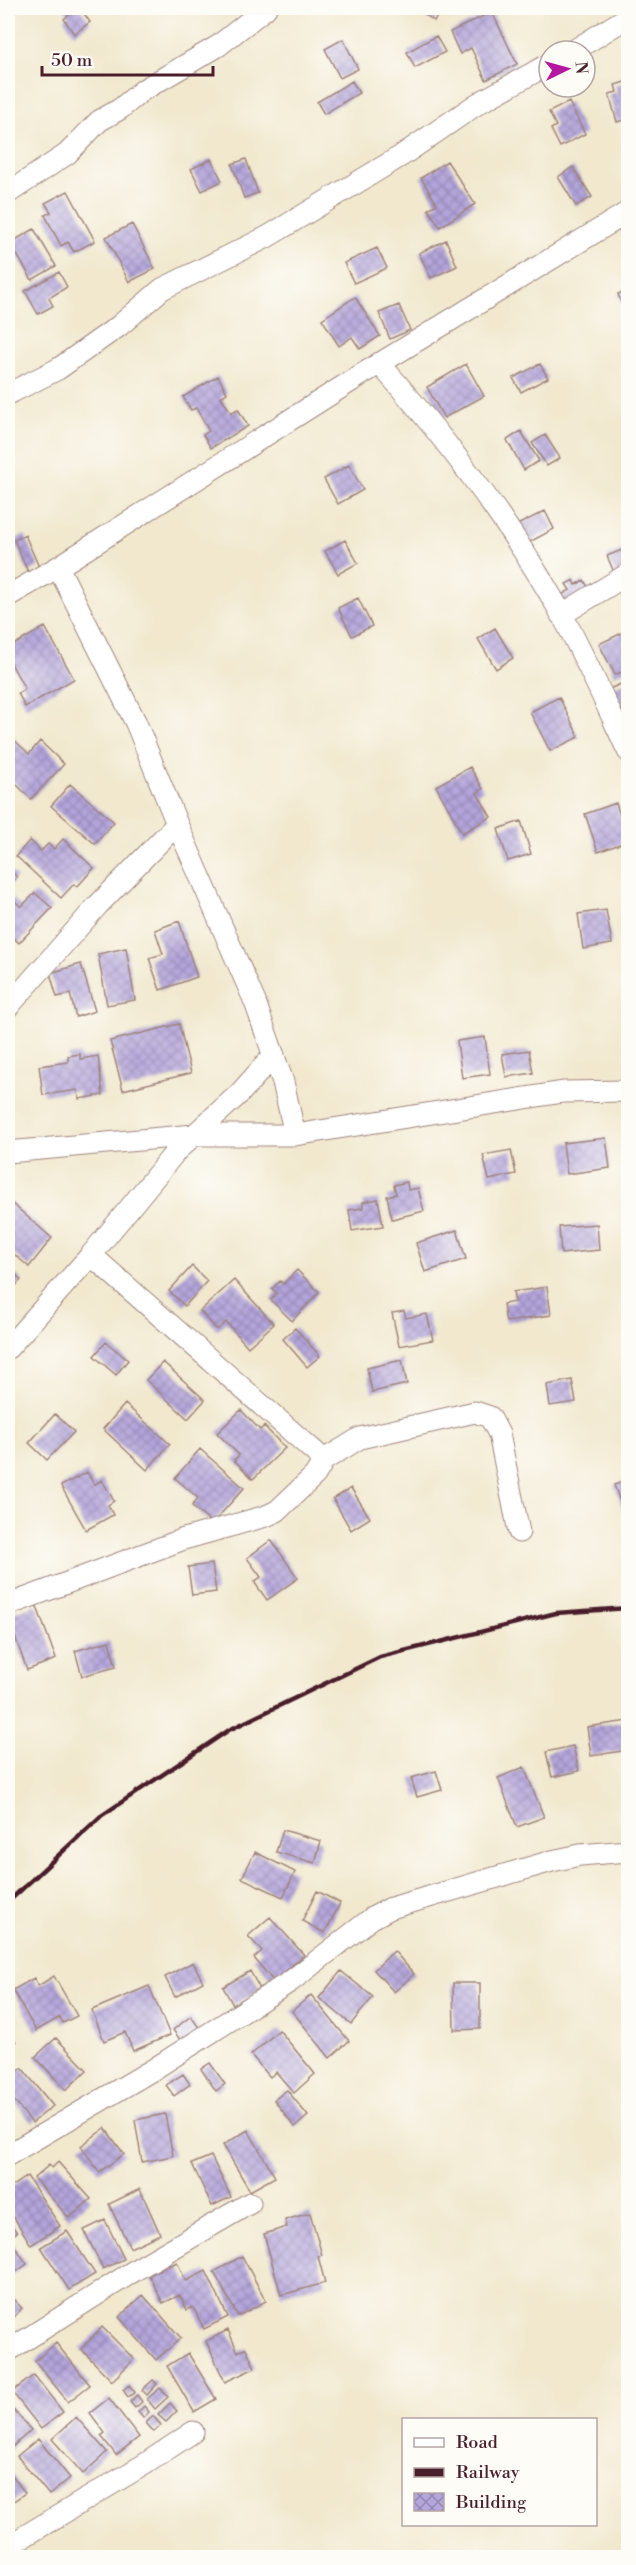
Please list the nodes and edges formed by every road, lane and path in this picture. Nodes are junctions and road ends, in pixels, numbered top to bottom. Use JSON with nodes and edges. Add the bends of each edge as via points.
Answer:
{"nodes":[{"id":1,"x":266,"y":8,"type":"edge"},
{"id":2,"x":628,"y":17,"type":"edge"},
{"id":3,"x":592,"y":39,"type":"edge"},
{"id":4,"x":537,"y":71,"type":"edge"},
{"id":5,"x":8,"y":193,"type":"edge"},
{"id":6,"x":628,"y":213,"type":"edge"},
{"id":7,"x":380,"y":363,"type":"junction"},
{"id":8,"x":8,"y":394,"type":"edge"},
{"id":9,"x":58,"y":567,"type":"junction"},
{"id":10,"x":628,"y":574,"type":"edge"},
{"id":11,"x":8,"y":596,"type":"edge"},
{"id":12,"x":561,"y":615,"type":"junction"},
{"id":13,"x":626,"y":741,"type":"edge"},
{"id":14,"x":177,"y":824,"type":"junction"},
{"id":15,"x":8,"y":1007,"type":"edge"},
{"id":16,"x":274,"y":1055,"type":"junction"},
{"id":17,"x":628,"y":1091,"type":"edge"},
{"id":18,"x":194,"y":1135,"type":"junction"},
{"id":19,"x":295,"y":1135,"type":"junction"},
{"id":20,"x":8,"y":1152,"type":"edge"},
{"id":21,"x":92,"y":1255,"type":"junction"},
{"id":22,"x":8,"y":1348,"type":"edge"},
{"id":23,"x":324,"y":1460,"type":"junction"},
{"id":24,"x":519,"y":1532,"type":"dead end"},
{"id":25,"x":8,"y":1605,"type":"edge"},
{"id":26,"x":628,"y":1851,"type":"edge"},
{"id":27,"x":8,"y":2156,"type":"edge"},
{"id":28,"x":250,"y":2203,"type":"dead end"},
{"id":29,"x":8,"y":2350,"type":"edge"},
{"id":30,"x":193,"y":2432,"type":"dead end"},
{"id":31,"x":8,"y":2546,"type":"edge"}],
"edges":[{"from":1,"to":5,"type":"street","via":[[218,46],[99,121],[67,154]]},
{"from":2,"to":3,"type":"street"},
{"from":4,"to":8,"type":"street","via":[[477,104],[401,156],[267,237],[162,289],[119,326],[58,369]]},
{"from":6,"to":7,"type":"street"},
{"from":7,"to":9,"type":"street"},
{"from":7,"to":12,"type":"street","via":[[494,506]]},
{"from":9,"to":11,"type":"street"},
{"from":9,"to":14,"type":"street","via":[[136,723]]},
{"from":10,"to":12,"type":"street"},
{"from":12,"to":13,"type":"street"},
{"from":14,"to":15,"type":"street","via":[[98,905]]},
{"from":14,"to":16,"type":"street","via":[[255,1002]]},
{"from":16,"to":18,"type":"street"},
{"from":16,"to":19,"type":"street"},
{"from":17,"to":19,"type":"street","via":[[563,1092]]},
{"from":18,"to":19,"type":"street"},
{"from":18,"to":20,"type":"street"},
{"from":18,"to":21,"type":"street","via":[[178,1149]]},
{"from":21,"to":22,"type":"street"},
{"from":21,"to":23,"type":"street"},
{"from":23,"to":24,"type":"street","via":[[360,1437],[475,1412],[490,1417],[499,1434]]},
{"from":23,"to":25,"type":"street","via":[[315,1475],[277,1511],[184,1539]]},
{"from":26,"to":27,"type":"street","via":[[580,1855],[391,1908],[372,1918],[291,1981]]},
{"from":28,"to":29,"type":"street"},
{"from":30,"to":31,"type":"street"}]}
